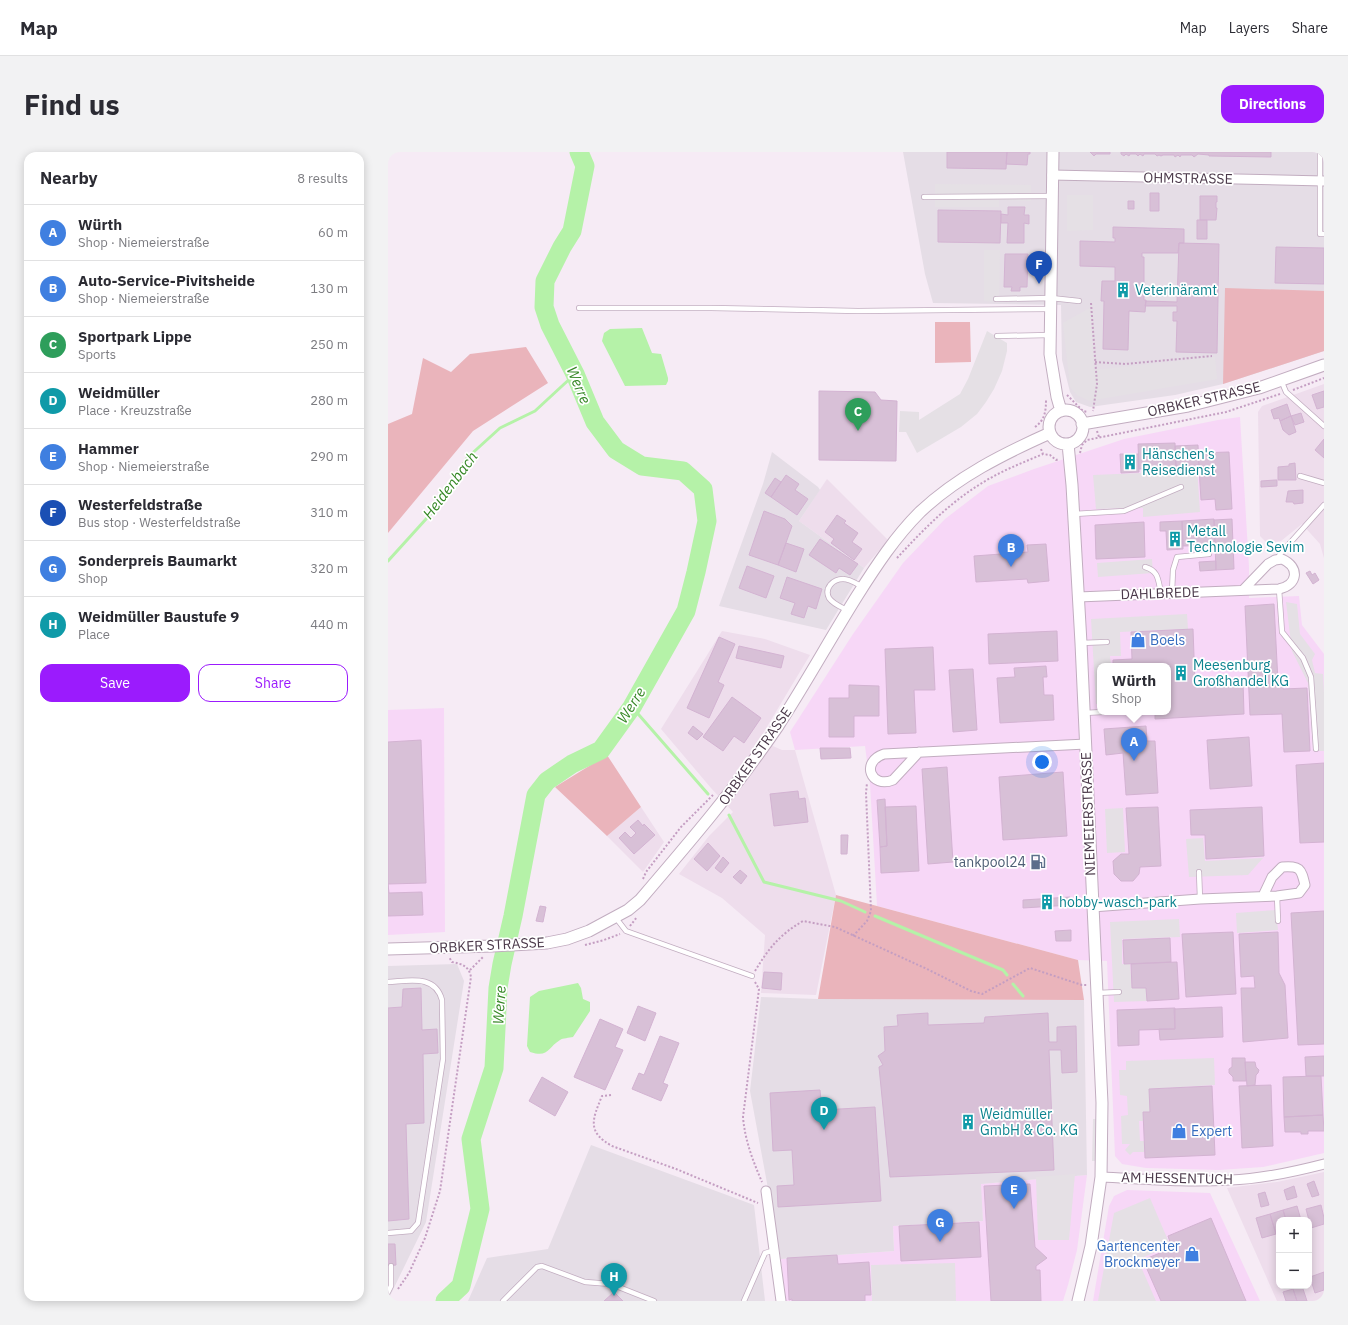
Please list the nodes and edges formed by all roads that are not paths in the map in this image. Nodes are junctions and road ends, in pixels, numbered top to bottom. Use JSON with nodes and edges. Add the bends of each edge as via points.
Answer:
{"nodes":[{"id":1,"x":1053,"y":152,"type":"edge"},
{"id":2,"x":1320,"y":152,"type":"edge"},
{"id":3,"x":1322,"y":164,"type":"edge"},
{"id":4,"x":1052,"y":175,"type":"junction"},
{"id":5,"x":1322,"y":181,"type":"edge"},
{"id":6,"x":1052,"y":196,"type":"junction"},
{"id":7,"x":924,"y":197,"type":"dead end"},
{"id":8,"x":1324,"y":234,"type":"edge"},
{"id":9,"x":996,"y":299,"type":"dead end"},
{"id":10,"x":1079,"y":302,"type":"dead end"},
{"id":11,"x":1051,"y":304,"type":"junction"},
{"id":12,"x":579,"y":308,"type":"dead end"},
{"id":13,"x":1050,"y":335,"type":"junction"},
{"id":14,"x":997,"y":336,"type":"dead end"},
{"id":15,"x":1324,"y":365,"type":"edge"},
{"id":16,"x":1281,"y":380,"type":"junction"},
{"id":17,"x":1061,"y":411,"type":"junction"},
{"id":18,"x":1082,"y":424,"type":"junction"},
{"id":19,"x":1324,"y":426,"type":"edge"},
{"id":20,"x":1050,"y":433,"type":"junction"},
{"id":21,"x":1068,"y":444,"type":"junction"},
{"id":22,"x":1300,"y":476,"type":"dead end"},
{"id":23,"x":1324,"y":483,"type":"edge"},
{"id":24,"x":1181,"y":486,"type":"dead end"},
{"id":25,"x":1324,"y":505,"type":"edge"},
{"id":26,"x":1074,"y":514,"type":"junction"},
{"id":27,"x":1209,"y":554,"type":"dead end"},
{"id":28,"x":1279,"y":559,"type":"junction"},
{"id":29,"x":1145,"y":567,"type":"dead end"},
{"id":30,"x":863,"y":587,"type":"junction"},
{"id":31,"x":1279,"y":589,"type":"junction"},
{"id":32,"x":1243,"y":590,"type":"junction"},
{"id":33,"x":1172,"y":592,"type":"junction"},
{"id":34,"x":1161,"y":593,"type":"junction"},
{"id":35,"x":1078,"y":597,"type":"junction"},
{"id":36,"x":848,"y":611,"type":"junction"},
{"id":37,"x":1107,"y":642,"type":"dead end"},
{"id":38,"x":1081,"y":643,"type":"junction"},
{"id":39,"x":1097,"y":712,"type":"edge"},
{"id":40,"x":1084,"y":713,"type":"junction"},
{"id":41,"x":1086,"y":744,"type":"junction"},
{"id":42,"x":1316,"y":749,"type":"dead end"},
{"id":43,"x":919,"y":752,"type":"junction"},
{"id":44,"x":1199,"y":872,"type":"dead end"},
{"id":45,"x":1262,"y":896,"type":"junction"},
{"id":46,"x":1277,"y":896,"type":"junction"},
{"id":47,"x":1200,"y":899,"type":"junction"},
{"id":48,"x":1092,"y":907,"type":"junction"},
{"id":49,"x":616,"y":917,"type":"junction"},
{"id":50,"x":1278,"y":921,"type":"dead end"},
{"id":51,"x":388,"y":949,"type":"edge"},
{"id":52,"x":752,"y":976,"type":"road end"},
{"id":53,"x":388,"y":982,"type":"edge"},
{"id":54,"x":1096,"y":989,"type":"junction"},
{"id":55,"x":1119,"y":992,"type":"dead end"},
{"id":56,"x":1324,"y":1164,"type":"edge"},
{"id":57,"x":1101,"y":1177,"type":"junction"},
{"id":58,"x":766,"y":1191,"type":"road end"},
{"id":59,"x":388,"y":1233,"type":"edge"},
{"id":60,"x":775,"y":1250,"type":"junction"},
{"id":61,"x":391,"y":1266,"type":"dead end"},
{"id":62,"x":388,"y":1292,"type":"edge"},
{"id":63,"x":503,"y":1301,"type":"edge"},
{"id":64,"x":654,"y":1301,"type":"edge"},
{"id":65,"x":744,"y":1301,"type":"edge"},
{"id":66,"x":781,"y":1301,"type":"edge"},
{"id":67,"x":1078,"y":1301,"type":"edge"}],
"edges":[{"from":1,"to":4,"type":"street"},
{"from":2,"to":3,"type":"lane"},
{"from":3,"to":5,"type":"lane"},
{"from":4,"to":5,"type":"street","name":"OHMSTRASSE"},
{"from":4,"to":6,"type":"street"},
{"from":5,"to":8,"type":"lane","via":[[1320,234]]},
{"from":6,"to":7,"type":"lane"},
{"from":6,"to":11,"type":"street"},
{"from":9,"to":11,"type":"lane"},
{"from":10,"to":11,"type":"lane"},
{"from":11,"to":12,"type":"lane","via":[[858,311]]},
{"from":11,"to":13,"type":"street"},
{"from":13,"to":14,"type":"lane"},
{"from":13,"to":17,"type":"street","via":[[1050,354]]},
{"from":15,"to":16,"type":"street","name":"ORBKER STRASSE"},
{"from":16,"to":18,"type":"street","name":"ORBKER STRASSE","via":[[1188,406]]},
{"from":16,"to":19,"type":"lane","via":[[1286,392]]},
{"from":17,"to":18,"type":"street","via":[[1072,411],[1077,414]]},
{"from":17,"to":20,"type":"street","via":[[1054,414],[1050,420]]},
{"from":18,"to":21,"type":"street","via":[[1080,437]]},
{"from":20,"to":21,"type":"street","via":[[1057,442]]},
{"from":20,"to":30,"type":"street","name":"ORBKER STRASSE","via":[[976,469],[937,498],[897,538]]},
{"from":21,"to":26,"type":"street","name":"NIEMEIERSTRASSE"},
{"from":22,"to":23,"type":"lane"},
{"from":24,"to":26,"type":"lane","via":[[1124,511]]},
{"from":25,"to":28,"type":"lane","via":[[1281,553]]},
{"from":26,"to":35,"type":"street","name":"NIEMEIERSTRASSE"},
{"from":27,"to":33,"type":"lane","via":[[1177,557],[1173,570]]},
{"from":28,"to":31,"type":"street","via":[[1292,565],[1295,574],[1291,583]]},
{"from":28,"to":32,"type":"street","via":[[1268,564]]},
{"from":29,"to":34,"type":"lane","via":[[1153,569]]},
{"from":30,"to":36,"type":"street","name":"ORBKER STRASSE"},
{"from":30,"to":36,"type":"lane","via":[[842,579],[832,582],[829,586],[829,597]]},
{"from":31,"to":32,"type":"street","name":"DAHLBREDE"},
{"from":31,"to":42,"type":"lane","via":[[1282,632],[1303,658],[1311,677]]},
{"from":32,"to":33,"type":"street","name":"DAHLBREDE"},
{"from":33,"to":34,"type":"street","name":"DAHLBREDE"},
{"from":34,"to":35,"type":"street","name":"DAHLBREDE"},
{"from":35,"to":38,"type":"street","name":"NIEMEIERSTRASSE"},
{"from":36,"to":49,"type":"street","name":"ORBKER STRASSE","via":[[778,725],[727,796],[640,900]]},
{"from":37,"to":38,"type":"lane"},
{"from":38,"to":40,"type":"street","name":"NIEMEIERSTRASSE"},
{"from":39,"to":40,"type":"lane"},
{"from":40,"to":41,"type":"street","name":"NIEMEIERSTRASSE"},
{"from":41,"to":43,"type":"street"},
{"from":41,"to":48,"type":"street","name":"NIEMEIERSTRASSE"},
{"from":43,"to":43,"type":"street","via":[[877,756],[870,768],[876,780],[888,782],[893,780]]},
{"from":44,"to":47,"type":"lane"},
{"from":45,"to":46,"type":"street"},
{"from":45,"to":46,"type":"street","via":[[1272,877],[1282,867],[1299,868],[1306,885],[1299,894]]},
{"from":45,"to":47,"type":"street"},
{"from":46,"to":50,"type":"lane"},
{"from":47,"to":48,"type":"street"},
{"from":48,"to":54,"type":"street","name":"NIEMEIERSTRASSE"},
{"from":49,"to":51,"type":"street","name":"ORBKER STRASSE","via":[[589,931],[538,944],[489,950],[443,947]]},
{"from":49,"to":52,"type":"lane","via":[[626,934]]},
{"from":53,"to":59,"type":"lane","via":[[420,981],[435,986],[442,1000],[443,1059],[418,1223],[411,1231]]},
{"from":54,"to":55,"type":"lane"},
{"from":54,"to":57,"type":"street","name":"NIEMEIERSTRASSE","via":[[1102,1103]]},
{"from":56,"to":57,"type":"street","name":"AM HESSENTUCH","via":[[1277,1175],[1231,1180],[1185,1181]]},
{"from":57,"to":67,"type":"street","name":"NIEMEIERSTRASSE","via":[[1091,1246]]},
{"from":58,"to":60,"type":"street"},
{"from":60,"to":65,"type":"lane","via":[[765,1253]]},
{"from":60,"to":66,"type":"street"},
{"from":61,"to":62,"type":"lane","via":[[391,1286]]},
{"from":63,"to":64,"type":"lane","via":[[537,1267],[542,1266],[585,1282],[611,1284]]}]}
